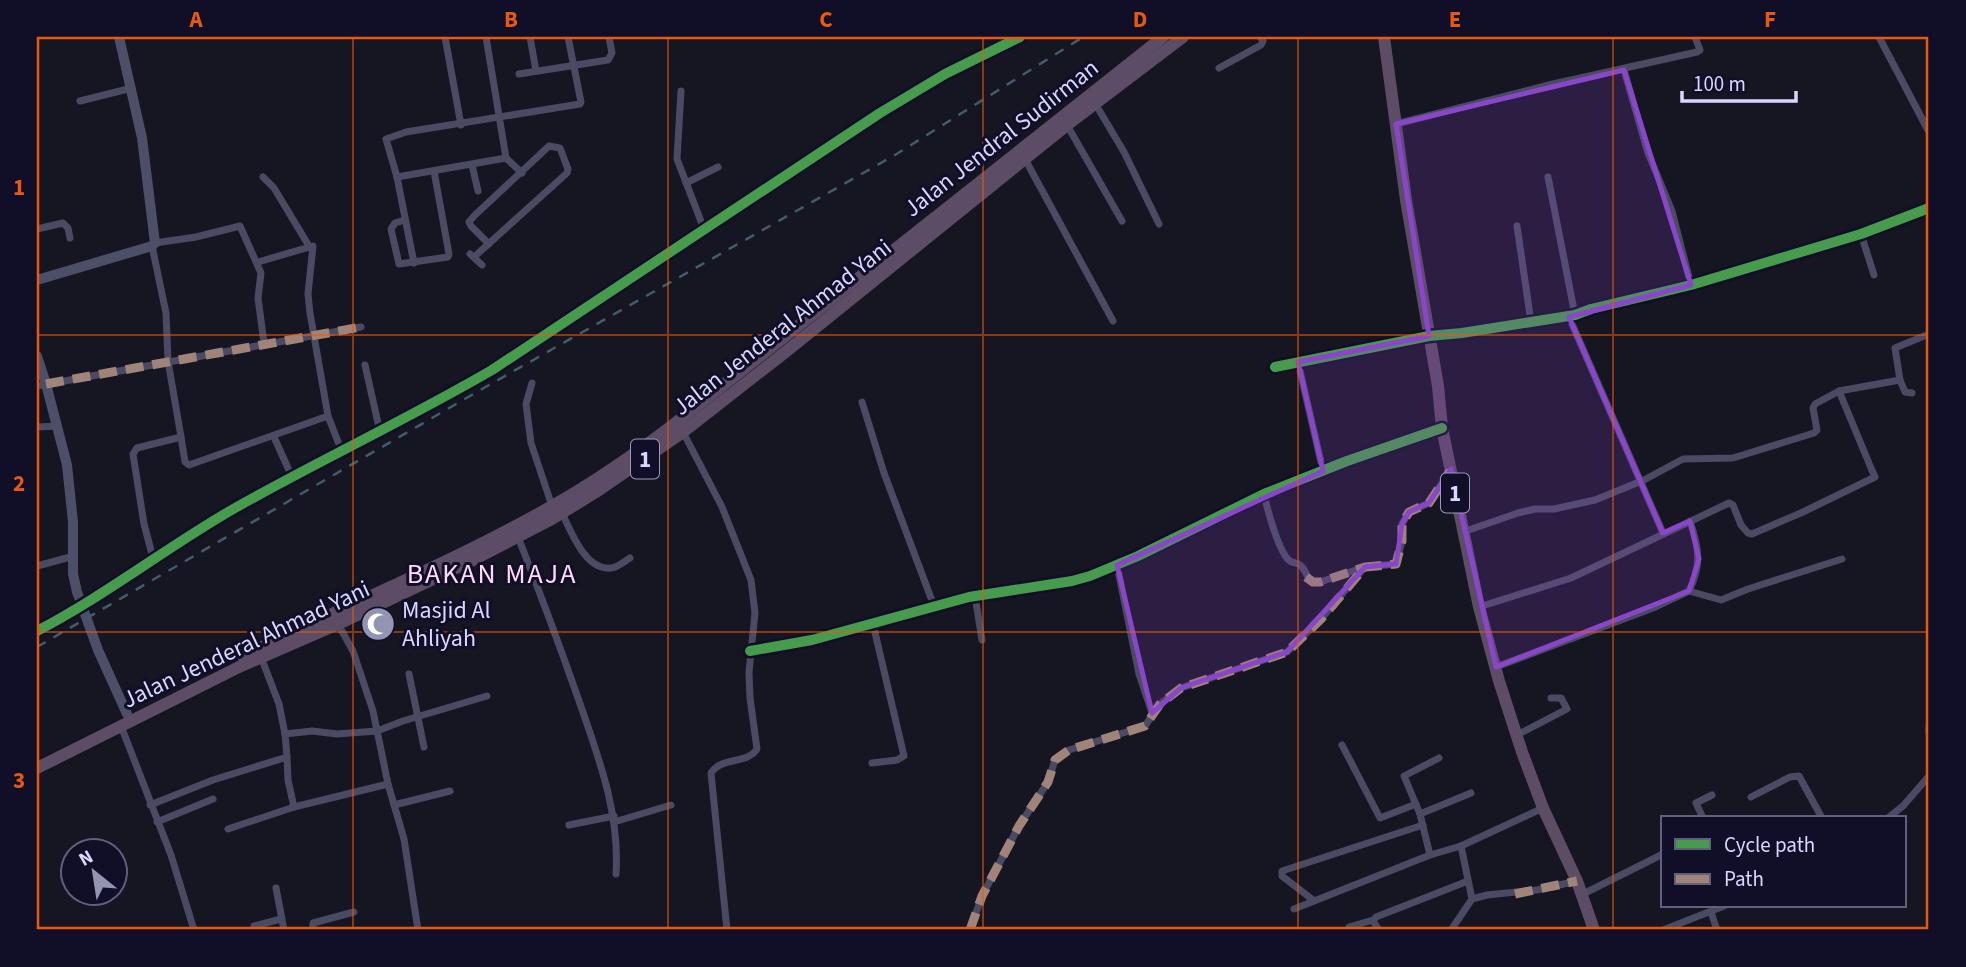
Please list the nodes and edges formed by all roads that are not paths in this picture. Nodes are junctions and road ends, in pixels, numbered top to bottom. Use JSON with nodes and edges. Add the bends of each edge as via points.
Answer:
{"nodes":[{"id":1,"x":119,"y":37,"type":"edge"},
{"id":2,"x":445,"y":37,"type":"edge"},
{"id":3,"x":486,"y":37,"type":"edge"},
{"id":4,"x":530,"y":37,"type":"edge"},
{"id":5,"x":568,"y":37,"type":"edge"},
{"id":6,"x":609,"y":37,"type":"edge"},
{"id":7,"x":1020,"y":37,"type":"edge"},
{"id":8,"x":1163,"y":37,"type":"edge"},
{"id":9,"x":1182,"y":37,"type":"edge"},
{"id":10,"x":1261,"y":37,"type":"edge"},
{"id":11,"x":1384,"y":37,"type":"edge"},
{"id":12,"x":1695,"y":37,"type":"edge"},
{"id":13,"x":1879,"y":37,"type":"edge"},
{"id":14,"x":573,"y":65,"type":"junction"},
{"id":15,"x":1219,"y":68,"type":"dead end"},
{"id":16,"x":1623,"y":70,"type":"junction"},
{"id":17,"x":536,"y":71,"type":"junction"},
{"id":18,"x":519,"y":74,"type":"dead end"},
{"id":19,"x":132,"y":88,"type":"junction"},
{"id":20,"x":681,"y":91,"type":"dead end"},
{"id":21,"x":80,"y":101,"type":"dead end"},
{"id":22,"x":1096,"y":105,"type":"junction"},
{"id":23,"x":500,"y":118,"type":"junction"},
{"id":24,"x":1396,"y":124,"type":"junction"},
{"id":25,"x":461,"y":125,"type":"junction"},
{"id":26,"x":1067,"y":125,"type":"junction"},
{"id":27,"x":1929,"y":132,"type":"edge"},
{"id":28,"x":506,"y":158,"type":"junction"},
{"id":29,"x":1025,"y":159,"type":"junction"},
{"id":30,"x":472,"y":165,"type":"junction"},
{"id":31,"x":718,"y":167,"type":"dead end"},
{"id":32,"x":434,"y":171,"type":"junction"},
{"id":33,"x":522,"y":173,"type":"junction"},
{"id":34,"x":263,"y":177,"type":"dead end"},
{"id":35,"x":397,"y":177,"type":"junction"},
{"id":36,"x":1548,"y":177,"type":"dead end"},
{"id":37,"x":686,"y":183,"type":"junction"},
{"id":38,"x":478,"y":191,"type":"dead end"},
{"id":39,"x":1929,"y":208,"type":"edge"},
{"id":40,"x":727,"y":215,"type":"junction"},
{"id":41,"x":405,"y":219,"type":"junction"},
{"id":42,"x":1122,"y":221,"type":"dead end"},
{"id":43,"x":1159,"y":223,"type":"dead end"},
{"id":44,"x":702,"y":224,"type":"junction"},
{"id":45,"x":1517,"y":226,"type":"dead end"},
{"id":46,"x":37,"y":229,"type":"edge"},
{"id":47,"x":1861,"y":234,"type":"junction"},
{"id":48,"x":70,"y":238,"type":"dead end"},
{"id":49,"x":690,"y":239,"type":"junction"},
{"id":50,"x":153,"y":244,"type":"junction"},
{"id":51,"x":489,"y":244,"type":"junction"},
{"id":52,"x":309,"y":246,"type":"junction"},
{"id":53,"x":258,"y":262,"type":"junction"},
{"id":54,"x":414,"y":263,"type":"junction"},
{"id":55,"x":482,"y":265,"type":"dead end"},
{"id":56,"x":1874,"y":275,"type":"dead end"},
{"id":57,"x":37,"y":280,"type":"edge"},
{"id":58,"x":1691,"y":285,"type":"junction"},
{"id":59,"x":1572,"y":316,"type":"junction"},
{"id":60,"x":1113,"y":321,"type":"dead end"},
{"id":61,"x":1531,"y":322,"type":"junction"},
{"id":62,"x":361,"y":327,"type":"dead end"},
{"id":63,"x":316,"y":334,"type":"junction"},
{"id":64,"x":1929,"y":334,"type":"edge"},
{"id":65,"x":1429,"y":336,"type":"junction"},
{"id":66,"x":264,"y":343,"type":"junction"},
{"id":67,"x":37,"y":356,"type":"edge"},
{"id":68,"x":168,"y":361,"type":"junction"},
{"id":69,"x":1297,"y":362,"type":"junction"},
{"id":70,"x":365,"y":365,"type":"dead end"},
{"id":71,"x":1275,"y":367,"type":"dead end"},
{"id":72,"x":1900,"y":380,"type":"junction"},
{"id":73,"x":532,"y":383,"type":"dead end"},
{"id":74,"x":42,"y":385,"type":"edge"},
{"id":75,"x":1839,"y":391,"type":"junction"},
{"id":76,"x":1912,"y":393,"type":"dead end"},
{"id":77,"x":862,"y":402,"type":"dead end"},
{"id":78,"x":328,"y":416,"type":"junction"},
{"id":79,"x":58,"y":426,"type":"junction"},
{"id":80,"x":37,"y":428,"type":"edge"},
{"id":81,"x":1442,"y":428,"type":"junction"},
{"id":82,"x":380,"y":432,"type":"junction"},
{"id":83,"x":683,"y":432,"type":"junction"},
{"id":84,"x":181,"y":437,"type":"junction"},
{"id":85,"x":274,"y":437,"type":"junction"},
{"id":86,"x":342,"y":452,"type":"junction"},
{"id":87,"x":1323,"y":471,"type":"junction"},
{"id":88,"x":1450,"y":471,"type":"junction"},
{"id":89,"x":292,"y":477,"type":"junction"},
{"id":90,"x":1639,"y":482,"type":"junction"},
{"id":91,"x":1264,"y":494,"type":"junction"},
{"id":92,"x":557,"y":509,"type":"junction"},
{"id":93,"x":1690,"y":521,"type":"junction"},
{"id":94,"x":1463,"y":532,"type":"junction"},
{"id":95,"x":1663,"y":533,"type":"junction"},
{"id":96,"x":518,"y":537,"type":"junction"},
{"id":97,"x":74,"y":556,"type":"junction"},
{"id":98,"x":153,"y":558,"type":"junction"},
{"id":99,"x":630,"y":558,"type":"dead end"},
{"id":100,"x":1842,"y":559,"type":"dead end"},
{"id":101,"x":1118,"y":565,"type":"junction"},
{"id":102,"x":37,"y":566,"type":"edge"},
{"id":103,"x":1365,"y":567,"type":"junction"},
{"id":104,"x":1689,"y":591,"type":"junction"},
{"id":105,"x":975,"y":596,"type":"junction"},
{"id":106,"x":933,"y":606,"type":"junction"},
{"id":107,"x":82,"y":607,"type":"junction"},
{"id":108,"x":1479,"y":607,"type":"junction"},
{"id":109,"x":338,"y":624,"type":"junction"},
{"id":110,"x":873,"y":624,"type":"junction"},
{"id":111,"x":37,"y":631,"type":"edge"},
{"id":112,"x":982,"y":640,"type":"dead end"},
{"id":113,"x":750,"y":651,"type":"junction"},
{"id":114,"x":261,"y":657,"type":"junction"},
{"id":115,"x":1496,"y":667,"type":"junction"},
{"id":116,"x":409,"y":674,"type":"dead end"},
{"id":117,"x":487,"y":696,"type":"dead end"},
{"id":118,"x":1551,"y":698,"type":"dead end"},
{"id":119,"x":1152,"y":713,"type":"junction"},
{"id":120,"x":419,"y":716,"type":"junction"},
{"id":121,"x":124,"y":720,"type":"junction"},
{"id":122,"x":1929,"y":726,"type":"edge"},
{"id":123,"x":377,"y":731,"type":"junction"},
{"id":124,"x":1929,"y":733,"type":"edge"},
{"id":125,"x":285,"y":734,"type":"junction"},
{"id":126,"x":1517,"y":735,"type":"junction"},
{"id":127,"x":1342,"y":745,"type":"dead end"},
{"id":128,"x":424,"y":747,"type":"dead end"},
{"id":129,"x":287,"y":757,"type":"junction"},
{"id":130,"x":1439,"y":758,"type":"dead end"},
{"id":131,"x":37,"y":761,"type":"edge"},
{"id":132,"x":872,"y":763,"type":"dead end"},
{"id":133,"x":37,"y":768,"type":"edge"},
{"id":134,"x":1929,"y":776,"type":"edge"},
{"id":135,"x":388,"y":784,"type":"junction"},
{"id":136,"x":450,"y":791,"type":"dead end"},
{"id":137,"x":1471,"y":793,"type":"dead end"},
{"id":138,"x":1712,"y":795,"type":"dead end"},
{"id":139,"x":1751,"y":797,"type":"dead end"},
{"id":140,"x":213,"y":799,"type":"dead end"},
{"id":141,"x":1416,"y":804,"type":"junction"},
{"id":142,"x":150,"y":805,"type":"junction"},
{"id":143,"x":394,"y":805,"type":"junction"},
{"id":144,"x":671,"y":806,"type":"dead end"},
{"id":145,"x":294,"y":807,"type":"junction"},
{"id":146,"x":1543,"y":808,"type":"junction"},
{"id":147,"x":1420,"y":814,"type":"junction"},
{"id":148,"x":1702,"y":816,"type":"edge"},
{"id":149,"x":1821,"y":816,"type":"edge"},
{"id":150,"x":1890,"y":816,"type":"edge"},
{"id":151,"x":614,"y":819,"type":"junction"},
{"id":152,"x":157,"y":822,"type":"junction"},
{"id":153,"x":569,"y":825,"type":"dead end"},
{"id":154,"x":1423,"y":825,"type":"junction"},
{"id":155,"x":228,"y":829,"type":"dead end"},
{"id":156,"x":1461,"y":846,"type":"junction"},
{"id":157,"x":1430,"y":855,"type":"junction"},
{"id":158,"x":1661,"y":855,"type":"edge"},
{"id":159,"x":616,"y":874,"type":"dead end"},
{"id":160,"x":1468,"y":881,"type":"junction"},
{"id":161,"x":1577,"y":881,"type":"junction"},
{"id":162,"x":276,"y":888,"type":"dead end"},
{"id":163,"x":1583,"y":894,"type":"junction"},
{"id":164,"x":1312,"y":900,"type":"junction"},
{"id":165,"x":1472,"y":900,"type":"junction"},
{"id":166,"x":1720,"y":908,"type":"edge"},
{"id":167,"x":1294,"y":909,"type":"dead end"},
{"id":168,"x":354,"y":912,"type":"dead end"},
{"id":169,"x":1711,"y":912,"type":"junction"},
{"id":170,"x":281,"y":919,"type":"junction"},
{"id":171,"x":1373,"y":920,"type":"junction"},
{"id":172,"x":254,"y":926,"type":"dead end"},
{"id":173,"x":1349,"y":927,"type":"dead end"},
{"id":174,"x":194,"y":930,"type":"edge"},
{"id":175,"x":284,"y":930,"type":"edge"},
{"id":176,"x":313,"y":930,"type":"edge"},
{"id":177,"x":418,"y":930,"type":"edge"},
{"id":178,"x":727,"y":930,"type":"edge"},
{"id":179,"x":970,"y":930,"type":"edge"},
{"id":180,"x":1379,"y":930,"type":"edge"},
{"id":181,"x":1451,"y":930,"type":"edge"},
{"id":182,"x":1594,"y":930,"type":"edge"},
{"id":183,"x":1663,"y":930,"type":"edge"},
{"id":184,"x":1717,"y":930,"type":"edge"}],
"edges":[{"from":1,"to":19,"type":"street"},
{"from":2,"to":25,"type":"street"},
{"from":3,"to":23,"type":"street"},
{"from":4,"to":17,"type":"street"},
{"from":5,"to":14,"type":"street"},
{"from":6,"to":14,"type":"street","via":[[610,58]]},
{"from":7,"to":40,"type":"street","via":[[880,113]]},
{"from":8,"to":92,"type":"highway","name":"Jalan Jendral Sudirman","number":"1","via":[[673,425]]},
{"from":9,"to":22,"type":"highway","name":"Jalan Jenderal Ahmad Yani","number":"1"},
{"from":10,"to":15,"type":"street","via":[[1261,45]]},
{"from":11,"to":24,"type":"highway","number":"1"},
{"from":12,"to":16,"type":"street","via":[[1700,50],[1696,52]]},
{"from":13,"to":27,"type":"street"},
{"from":14,"to":17,"type":"street"},
{"from":14,"to":23,"type":"street","via":[[580,104]]},
{"from":16,"to":24,"type":"street","via":[[1553,83]]},
{"from":16,"to":58,"type":"street","via":[[1648,153],[1672,211]]},
{"from":17,"to":18,"type":"street"},
{"from":19,"to":21,"type":"street"},
{"from":19,"to":50,"type":"street","via":[[148,176]]},
{"from":20,"to":37,"type":"street","via":[[676,156]]},
{"from":22,"to":26,"type":"highway","name":"Jalan Jenderal Ahmad Yani","number":"1"},
{"from":22,"to":43,"type":"street"},
{"from":23,"to":25,"type":"street"},
{"from":23,"to":28,"type":"street"},
{"from":24,"to":65,"type":"highway","number":"1"},
{"from":25,"to":35,"type":"street","via":[[386,139]]},
{"from":26,"to":29,"type":"highway","name":"Jalan Jenderal Ahmad Yani","number":"1"},
{"from":26,"to":42,"type":"street"},
{"from":28,"to":30,"type":"street"},
{"from":28,"to":33,"type":"street"},
{"from":29,"to":60,"type":"street"},
{"from":29,"to":83,"type":"highway","name":"Jalan Jenderal Ahmad Yani","number":"1"},
{"from":30,"to":32,"type":"street"},
{"from":30,"to":38,"type":"street"},
{"from":31,"to":37,"type":"street"},
{"from":32,"to":35,"type":"street"},
{"from":32,"to":54,"type":"street","via":[[449,254],[443,260]]},
{"from":33,"to":51,"type":"street","via":[[470,222]]},
{"from":33,"to":51,"type":"street","via":[[553,145],[560,148],[568,169]]},
{"from":34,"to":52,"type":"street"},
{"from":35,"to":41,"type":"street"},
{"from":36,"to":59,"type":"street"},
{"from":37,"to":44,"type":"street"},
{"from":39,"to":47,"type":"street"},
{"from":40,"to":44,"type":"street"},
{"from":40,"to":49,"type":"street"},
{"from":41,"to":54,"type":"street"},
{"from":41,"to":54,"type":"street","via":[[393,225],[392,240],[399,264]]},
{"from":44,"to":49,"type":"street"},
{"from":45,"to":61,"type":"street"},
{"from":46,"to":48,"type":"street","via":[[63,223]]},
{"from":47,"to":56,"type":"street"},
{"from":47,"to":58,"type":"street"},
{"from":49,"to":82,"type":"street","via":[[502,364]]},
{"from":50,"to":53,"type":"street","via":[[238,226]]},
{"from":50,"to":57,"type":"street"},
{"from":50,"to":68,"type":"street","via":[[166,313]]},
{"from":51,"to":55,"type":"street","via":[[472,256]]},
{"from":52,"to":53,"type":"street"},
{"from":52,"to":63,"type":"street","via":[[313,248],[308,294]]},
{"from":53,"to":66,"type":"street"},
{"from":58,"to":59,"type":"street"},
{"from":59,"to":61,"type":"street"},
{"from":59,"to":90,"type":"street"},
{"from":61,"to":65,"type":"street"},
{"from":62,"to":63,"type":"street"},
{"from":63,"to":66,"type":"street"},
{"from":63,"to":78,"type":"street"},
{"from":64,"to":72,"type":"street","via":[[1895,348]]},
{"from":65,"to":69,"type":"street"},
{"from":65,"to":81,"type":"highway","number":"1"},
{"from":66,"to":68,"type":"street"},
{"from":67,"to":74,"type":"street"},
{"from":68,"to":74,"type":"street"},
{"from":68,"to":84,"type":"street"},
{"from":69,"to":71,"type":"street"},
{"from":69,"to":87,"type":"street"},
{"from":70,"to":82,"type":"street"},
{"from":72,"to":75,"type":"street"},
{"from":72,"to":76,"type":"street","via":[[1905,392]]},
{"from":73,"to":92,"type":"street","via":[[526,404],[531,443]]},
{"from":74,"to":79,"type":"street"},
{"from":75,"to":90,"type":"street","via":[[1814,406],[1814,433],[1733,458],[1683,459]]},
{"from":75,"to":93,"type":"street","via":[[1874,478],[1752,534],[1741,525],[1730,503]]},
{"from":77,"to":106,"type":"street"},
{"from":78,"to":85,"type":"street"},
{"from":78,"to":86,"type":"street"},
{"from":79,"to":80,"type":"street"},
{"from":79,"to":97,"type":"street","via":[[71,492]]},
{"from":81,"to":87,"type":"street"},
{"from":81,"to":88,"type":"highway","number":"1"},
{"from":82,"to":86,"type":"street"},
{"from":83,"to":92,"type":"highway","name":"Jalan Jenderal Ahmad Yani","number":"1"},
{"from":83,"to":113,"type":"street","via":[[722,507],[751,580],[755,613]]},
{"from":84,"to":85,"type":"street","via":[[189,465]]},
{"from":84,"to":98,"type":"street","via":[[137,448],[133,454]]},
{"from":85,"to":89,"type":"street"},
{"from":86,"to":89,"type":"street"},
{"from":87,"to":91,"type":"street"},
{"from":88,"to":94,"type":"highway","number":"1"},
{"from":88,"to":103,"type":"street","via":[[1429,503],[1409,512],[1402,524],[1396,564]]},
{"from":89,"to":98,"type":"street"},
{"from":90,"to":94,"type":"street","via":[[1595,500],[1518,513]]},
{"from":90,"to":95,"type":"street"},
{"from":91,"to":101,"type":"street"},
{"from":91,"to":103,"type":"street","via":[[1282,549],[1311,581]]},
{"from":92,"to":96,"type":"highway","name":"Jalan Jenderal Ahmad Yani","number":"1"},
{"from":92,"to":99,"type":"street","via":[[588,559],[611,568]]},
{"from":92,"to":121,"type":"highway","name":"Jalan Jendral Sudirman","number":"1","via":[[299,629]]},
{"from":93,"to":95,"type":"street"},
{"from":93,"to":104,"type":"street","via":[[1699,559]]},
{"from":94,"to":108,"type":"highway","number":"1"},
{"from":95,"to":108,"type":"street","via":[[1571,578]]},
{"from":96,"to":109,"type":"highway","name":"Jalan Jenderal Ahmad Yani","number":"1"},
{"from":96,"to":151,"type":"street","via":[[606,779]]},
{"from":97,"to":102,"type":"street"},
{"from":97,"to":107,"type":"street","via":[[73,574]]},
{"from":98,"to":107,"type":"street"},
{"from":100,"to":104,"type":"street","via":[[1721,600]]},
{"from":101,"to":105,"type":"street","via":[[1072,581]]},
{"from":101,"to":119,"type":"street","via":[[1139,674]]},
{"from":103,"to":119,"type":"street","via":[[1287,652],[1181,688]]},
{"from":104,"to":115,"type":"street"},
{"from":105,"to":106,"type":"street"},
{"from":105,"to":112,"type":"street"},
{"from":106,"to":110,"type":"street"},
{"from":107,"to":111,"type":"street"},
{"from":107,"to":121,"type":"street"},
{"from":108,"to":115,"type":"highway","number":"1"},
{"from":109,"to":114,"type":"highway","name":"Jalan Jenderal Ahmad Yani","number":"1"},
{"from":109,"to":123,"type":"street","via":[[353,651]]},
{"from":110,"to":113,"type":"street"},
{"from":110,"to":132,"type":"street","via":[[904,755]]},
{"from":113,"to":178,"type":"street","via":[[757,749],[720,763],[711,773]]},
{"from":114,"to":121,"type":"highway","name":"Jalan Jenderal Ahmad Yani","number":"1"},
{"from":114,"to":125,"type":"street"},
{"from":115,"to":126,"type":"highway","number":"1"},
{"from":116,"to":120,"type":"street"},
{"from":117,"to":120,"type":"street"},
{"from":118,"to":126,"type":"street","via":[[1561,698],[1567,709]]},
{"from":119,"to":179,"type":"street","via":[[1150,722],[1137,731],[1069,750],[1055,760],[1048,782],[982,896]]},
{"from":120,"to":123,"type":"street"},
{"from":120,"to":128,"type":"street"},
{"from":121,"to":131,"type":"highway","name":"Jalan Jendral Sudirman","number":"1"},
{"from":121,"to":133,"type":"highway","name":"Jalan Jenderal Ahmad Yani","number":"1"},
{"from":121,"to":142,"type":"street"},
{"from":122,"to":124,"type":"street"},
{"from":123,"to":125,"type":"street"},
{"from":123,"to":135,"type":"street"},
{"from":125,"to":129,"type":"street"},
{"from":126,"to":146,"type":"highway","number":"1"},
{"from":127,"to":141,"type":"street","via":[[1380,818]]},
{"from":129,"to":142,"type":"street"},
{"from":129,"to":145,"type":"street"},
{"from":130,"to":141,"type":"street","via":[[1405,774]]},
{"from":134,"to":150,"type":"street"},
{"from":135,"to":143,"type":"street"},
{"from":135,"to":145,"type":"street"},
{"from":136,"to":143,"type":"street"},
{"from":137,"to":147,"type":"street"},
{"from":138,"to":148,"type":"street","via":[[1697,802]]},
{"from":139,"to":149,"type":"street","via":[[1799,776]]},
{"from":140,"to":152,"type":"street"},
{"from":141,"to":147,"type":"street"},
{"from":142,"to":152,"type":"street"},
{"from":143,"to":177,"type":"street"},
{"from":144,"to":151,"type":"street"},
{"from":145,"to":155,"type":"street"},
{"from":146,"to":156,"type":"street"},
{"from":146,"to":161,"type":"highway","number":"1"},
{"from":147,"to":154,"type":"street"},
{"from":151,"to":153,"type":"street"},
{"from":151,"to":159,"type":"street"},
{"from":152,"to":174,"type":"street"},
{"from":154,"to":157,"type":"street"},
{"from":154,"to":164,"type":"street","via":[[1282,871],[1282,876]]},
{"from":156,"to":157,"type":"street"},
{"from":156,"to":160,"type":"street"},
{"from":157,"to":164,"type":"street"},
{"from":158,"to":163,"type":"street"},
{"from":160,"to":165,"type":"street"},
{"from":160,"to":171,"type":"street"},
{"from":161,"to":163,"type":"highway","number":"1"},
{"from":161,"to":165,"type":"street"},
{"from":162,"to":170,"type":"street"},
{"from":163,"to":182,"type":"highway","number":"1"},
{"from":164,"to":167,"type":"street"},
{"from":165,"to":181,"type":"street"},
{"from":166,"to":169,"type":"street"},
{"from":168,"to":176,"type":"street","via":[[313,923]]},
{"from":169,"to":183,"type":"street"},
{"from":169,"to":184,"type":"street"},
{"from":170,"to":172,"type":"street"},
{"from":170,"to":175,"type":"street"},
{"from":171,"to":173,"type":"street"},
{"from":171,"to":180,"type":"street"}]}
